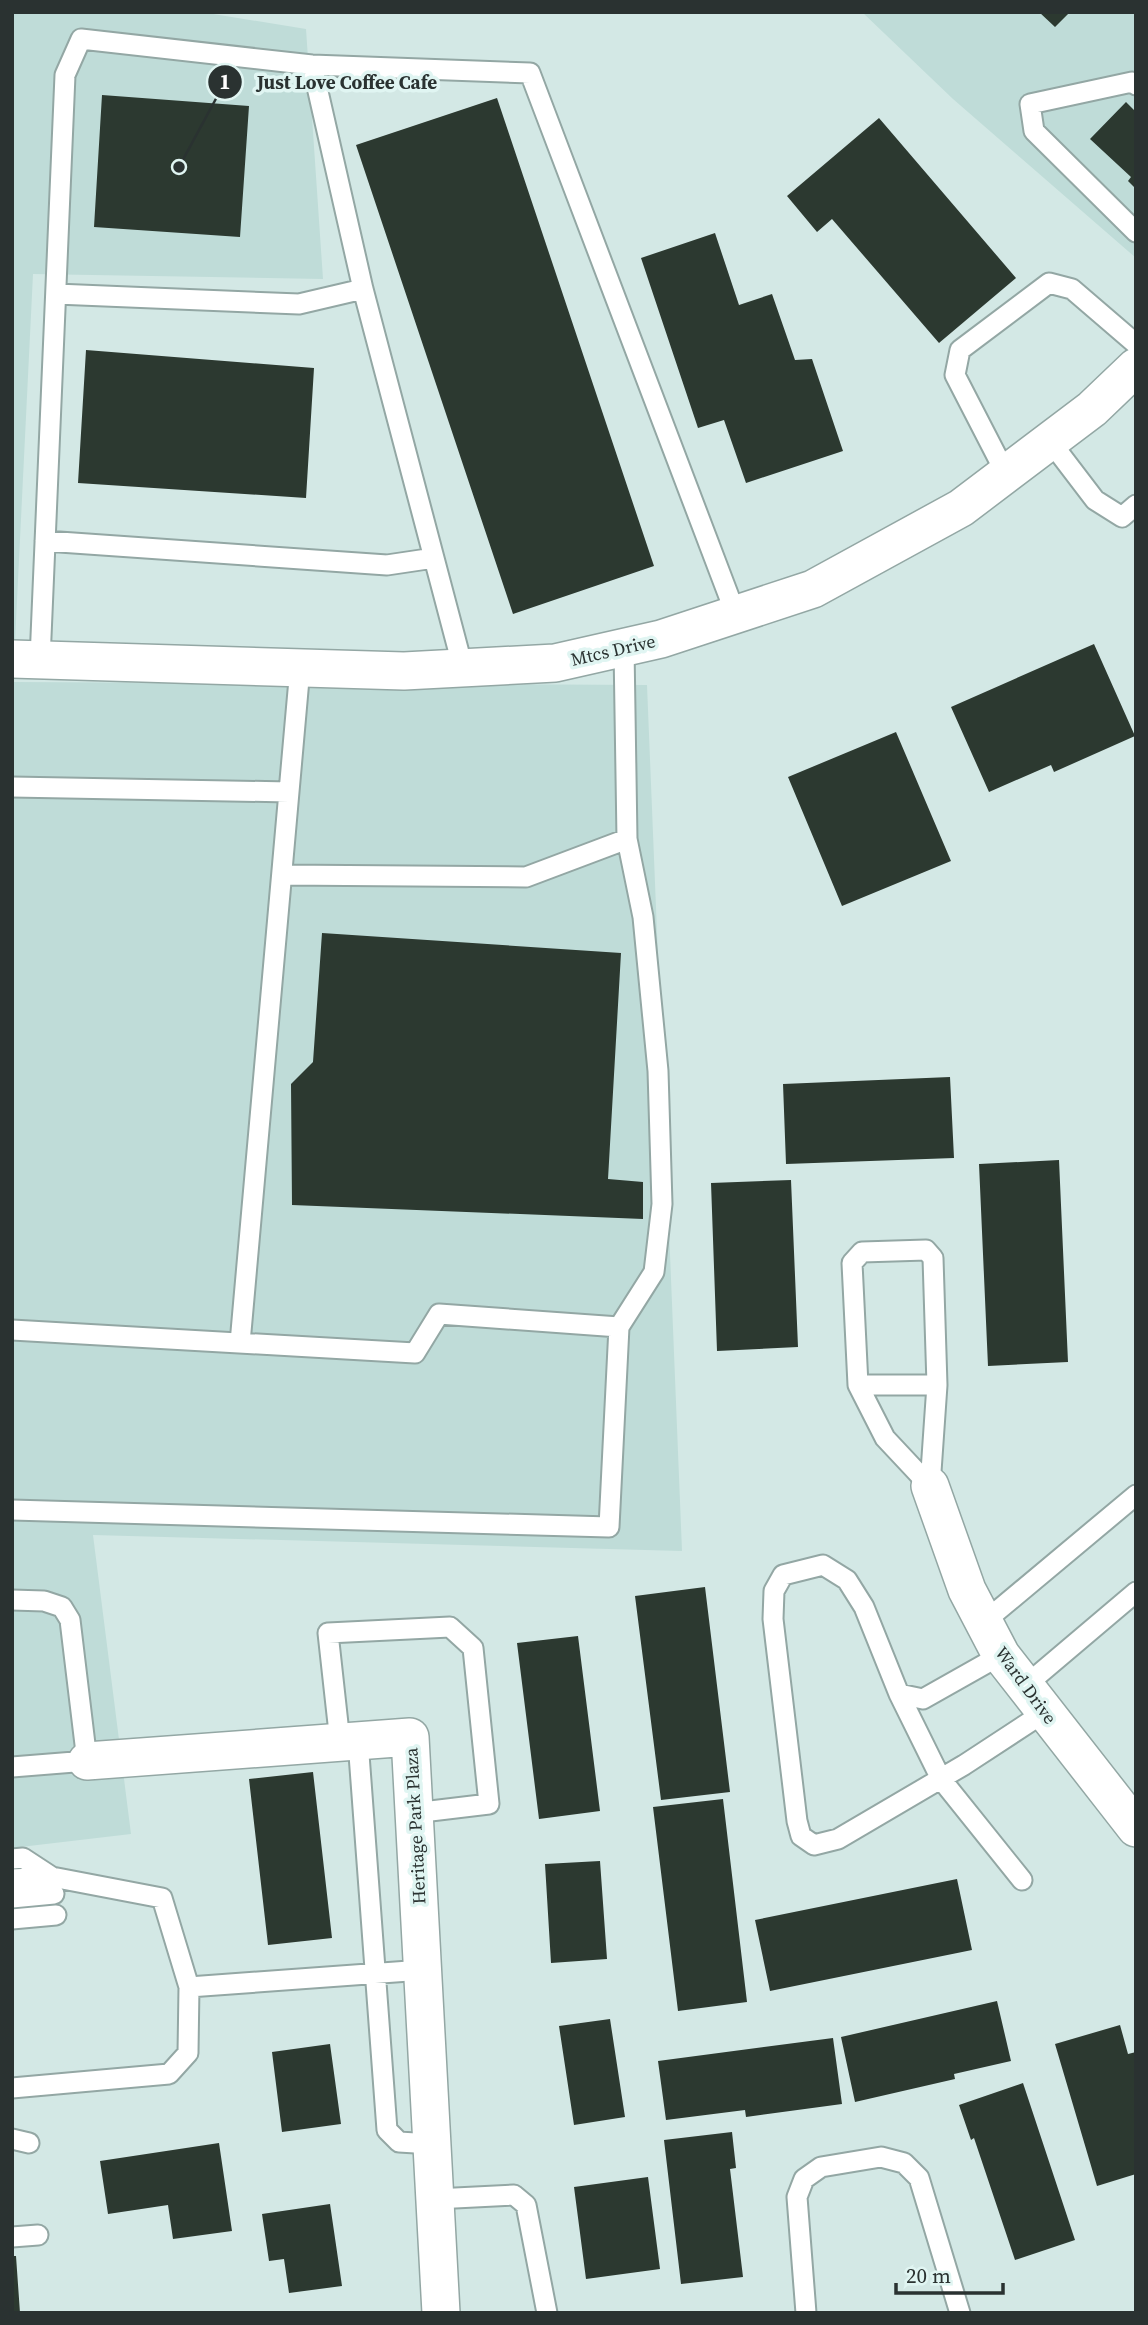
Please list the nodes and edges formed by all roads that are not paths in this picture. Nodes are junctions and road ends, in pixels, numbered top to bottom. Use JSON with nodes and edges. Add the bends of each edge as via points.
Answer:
{"nodes":[{"id":1,"x":312,"y":65,"type":"junction"},
{"id":2,"x":1136,"y":85,"type":"edge"},
{"id":3,"x":1136,"y":232,"type":"edge"},
{"id":4,"x":363,"y":289,"type":"junction"},
{"id":5,"x":55,"y":294,"type":"junction"},
{"id":6,"x":1136,"y":344,"type":"edge"},
{"id":7,"x":1136,"y":367,"type":"edge"},
{"id":8,"x":1050,"y":440,"type":"junction"},
{"id":9,"x":1006,"y":474,"type":"junction"},
{"id":10,"x":1136,"y":505,"type":"edge"},
{"id":11,"x":45,"y":541,"type":"junction"},
{"id":12,"x":434,"y":558,"type":"junction"},
{"id":13,"x":736,"y":615,"type":"junction"},
{"id":14,"x":624,"y":648,"type":"junction"},
{"id":15,"x":26,"y":659,"type":"edge"},
{"id":16,"x":300,"y":668,"type":"junction"},
{"id":17,"x":463,"y":668,"type":"junction"},
{"id":18,"x":12,"y":787,"type":"edge"},
{"id":19,"x":289,"y":792,"type":"junction"},
{"id":20,"x":627,"y":839,"type":"junction"},
{"id":21,"x":282,"y":875,"type":"junction"},
{"id":22,"x":619,"y":1327,"type":"junction"},
{"id":23,"x":12,"y":1330,"type":"edge"},
{"id":24,"x":240,"y":1343,"type":"junction"},
{"id":25,"x":858,"y":1385,"type":"junction"},
{"id":26,"x":937,"y":1385,"type":"junction"},
{"id":27,"x":930,"y":1486,"type":"junction"},
{"id":28,"x":1136,"y":1495,"type":"edge"},
{"id":29,"x":12,"y":1510,"type":"edge"},
{"id":30,"x":1136,"y":1592,"type":"edge"},
{"id":31,"x":12,"y":1600,"type":"edge"},
{"id":32,"x":984,"y":1622,"type":"junction"},
{"id":33,"x":1001,"y":1654,"type":"junction"},
{"id":34,"x":899,"y":1694,"type":"junction"},
{"id":35,"x":1035,"y":1699,"type":"junction"},
{"id":36,"x":349,"y":1741,"type":"junction"},
{"id":37,"x":87,"y":1761,"type":"junction"},
{"id":38,"x":12,"y":1767,"type":"edge"},
{"id":39,"x":941,"y":1779,"type":"junction"},
{"id":40,"x":414,"y":1813,"type":"junction"},
{"id":41,"x":1136,"y":1828,"type":"edge"},
{"id":42,"x":12,"y":1859,"type":"edge"},
{"id":43,"x":12,"y":1879,"type":"edge"},
{"id":44,"x":1022,"y":1880,"type":"dead end"},
{"id":45,"x":53,"y":1886,"type":"junction"},
{"id":46,"x":12,"y":1898,"type":"edge"},
{"id":47,"x":56,"y":1915,"type":"dead end"},
{"id":48,"x":12,"y":1919,"type":"edge"},
{"id":49,"x":423,"y":1970,"type":"junction"},
{"id":50,"x":375,"y":1973,"type":"junction"},
{"id":51,"x":189,"y":1987,"type":"junction"},
{"id":52,"x":12,"y":2088,"type":"edge"},
{"id":53,"x":432,"y":2144,"type":"junction"},
{"id":54,"x":435,"y":2199,"type":"junction"},
{"id":55,"x":38,"y":2235,"type":"dead end"},
{"id":56,"x":12,"y":2238,"type":"edge"},
{"id":57,"x":441,"y":2313,"type":"edge"},
{"id":58,"x":547,"y":2313,"type":"edge"},
{"id":59,"x":806,"y":2313,"type":"edge"},
{"id":60,"x":960,"y":2313,"type":"edge"}],
"edges":[{"from":1,"to":4,"type":"lane"},
{"from":1,"to":5,"type":"lane","via":[[81,39],[65,75]]},
{"from":1,"to":13,"type":"lane","via":[[530,73]]},
{"from":2,"to":3,"type":"lane","via":[[1132,82],[1030,104],[1034,131]]},
{"from":4,"to":5,"type":"lane","via":[[299,304]]},
{"from":4,"to":12,"type":"lane"},
{"from":5,"to":11,"type":"lane"},
{"from":6,"to":9,"type":"lane","via":[[1072,289],[1049,283],[960,350],[955,375]]},
{"from":7,"to":8,"type":"street","name":"Mtcs Drive","via":[[1092,409]]},
{"from":8,"to":9,"type":"street","name":"Mtcs Drive"},
{"from":8,"to":10,"type":"lane","via":[[1096,500],[1122,517]]},
{"from":9,"to":13,"type":"street","name":"Mtcs Drive","via":[[961,508],[813,589]]},
{"from":11,"to":12,"type":"lane","via":[[387,565]]},
{"from":11,"to":15,"type":"lane"},
{"from":12,"to":17,"type":"lane"},
{"from":13,"to":14,"type":"street","name":"Mtcs Drive"},
{"from":14,"to":17,"type":"street","name":"Mtcs Drive","via":[[555,663]]},
{"from":14,"to":20,"type":"lane"},
{"from":15,"to":16,"type":"street","name":"Mtcs Drive"},
{"from":16,"to":17,"type":"street","name":"Mtcs Drive"},
{"from":16,"to":19,"type":"lane"},
{"from":18,"to":19,"type":"lane"},
{"from":19,"to":21,"type":"lane"},
{"from":20,"to":21,"type":"lane","via":[[526,877]]},
{"from":20,"to":22,"type":"lane","via":[[643,917],[658,1071],[662,1204],[654,1272]]},
{"from":21,"to":24,"type":"lane"},
{"from":22,"to":24,"type":"lane","via":[[439,1314],[415,1353]]},
{"from":22,"to":29,"type":"lane","via":[[609,1527]]},
{"from":23,"to":24,"type":"lane"},
{"from":25,"to":26,"type":"lane"},
{"from":25,"to":26,"type":"lane","via":[[852,1263],[862,1252],[926,1250],[933,1258]]},
{"from":25,"to":27,"type":"lane","via":[[885,1438]]},
{"from":26,"to":27,"type":"lane"},
{"from":27,"to":32,"type":"street","name":"Ward Drive","via":[[967,1590]]},
{"from":28,"to":32,"type":"lane"},
{"from":30,"to":35,"type":"lane"},
{"from":31,"to":37,"type":"lane","via":[[62,1607],[70,1620]]},
{"from":32,"to":33,"type":"street","name":"Ward Drive"},
{"from":33,"to":34,"type":"lane","via":[[923,1699]]},
{"from":33,"to":35,"type":"street","name":"Ward Drive"},
{"from":34,"to":39,"type":"lane"},
{"from":34,"to":39,"type":"lane","via":[[864,1607],[847,1580],[823,1565],[783,1576],[774,1591],[773,1619],[801,1836],[814,1845],[838,1839]]},
{"from":35,"to":39,"type":"lane","via":[[964,1765]]},
{"from":35,"to":41,"type":"street","name":"Ward Drive"},
{"from":36,"to":37,"type":"street","name":"Heritage Park Plaza"},
{"from":36,"to":40,"type":"street","name":"Heritage Park Plaza","via":[[410,1737]]},
{"from":36,"to":40,"type":"lane","via":[[328,1633],[450,1627],[473,1648],[489,1804]]},
{"from":36,"to":50,"type":"lane"},
{"from":37,"to":38,"type":"lane","name":"Heritage Park Plaza"},
{"from":39,"to":44,"type":"lane"},
{"from":40,"to":49,"type":"street","name":"Heritage Park Plaza"},
{"from":42,"to":45,"type":"lane","via":[[23,1858]]},
{"from":43,"to":45,"type":"lane"},
{"from":45,"to":46,"type":"lane"},
{"from":45,"to":51,"type":"lane","via":[[162,1898]]},
{"from":47,"to":48,"type":"lane"},
{"from":49,"to":50,"type":"lane"},
{"from":49,"to":53,"type":"street","name":"Heritage Park Plaza"},
{"from":50,"to":51,"type":"lane"},
{"from":50,"to":53,"type":"lane","via":[[387,2130],[399,2142]]},
{"from":51,"to":52,"type":"lane","via":[[188,2053],[169,2074]]},
{"from":53,"to":54,"type":"street","name":"Heritage Park Plaza"},
{"from":54,"to":57,"type":"street","name":"Heritage Park Plaza"},
{"from":54,"to":58,"type":"lane","via":[[514,2195],[526,2205]]},
{"from":55,"to":56,"type":"lane"},
{"from":59,"to":60,"type":"lane","via":[[797,2197],[804,2179],[821,2166],[881,2157],[904,2163],[919,2178]]}]}
